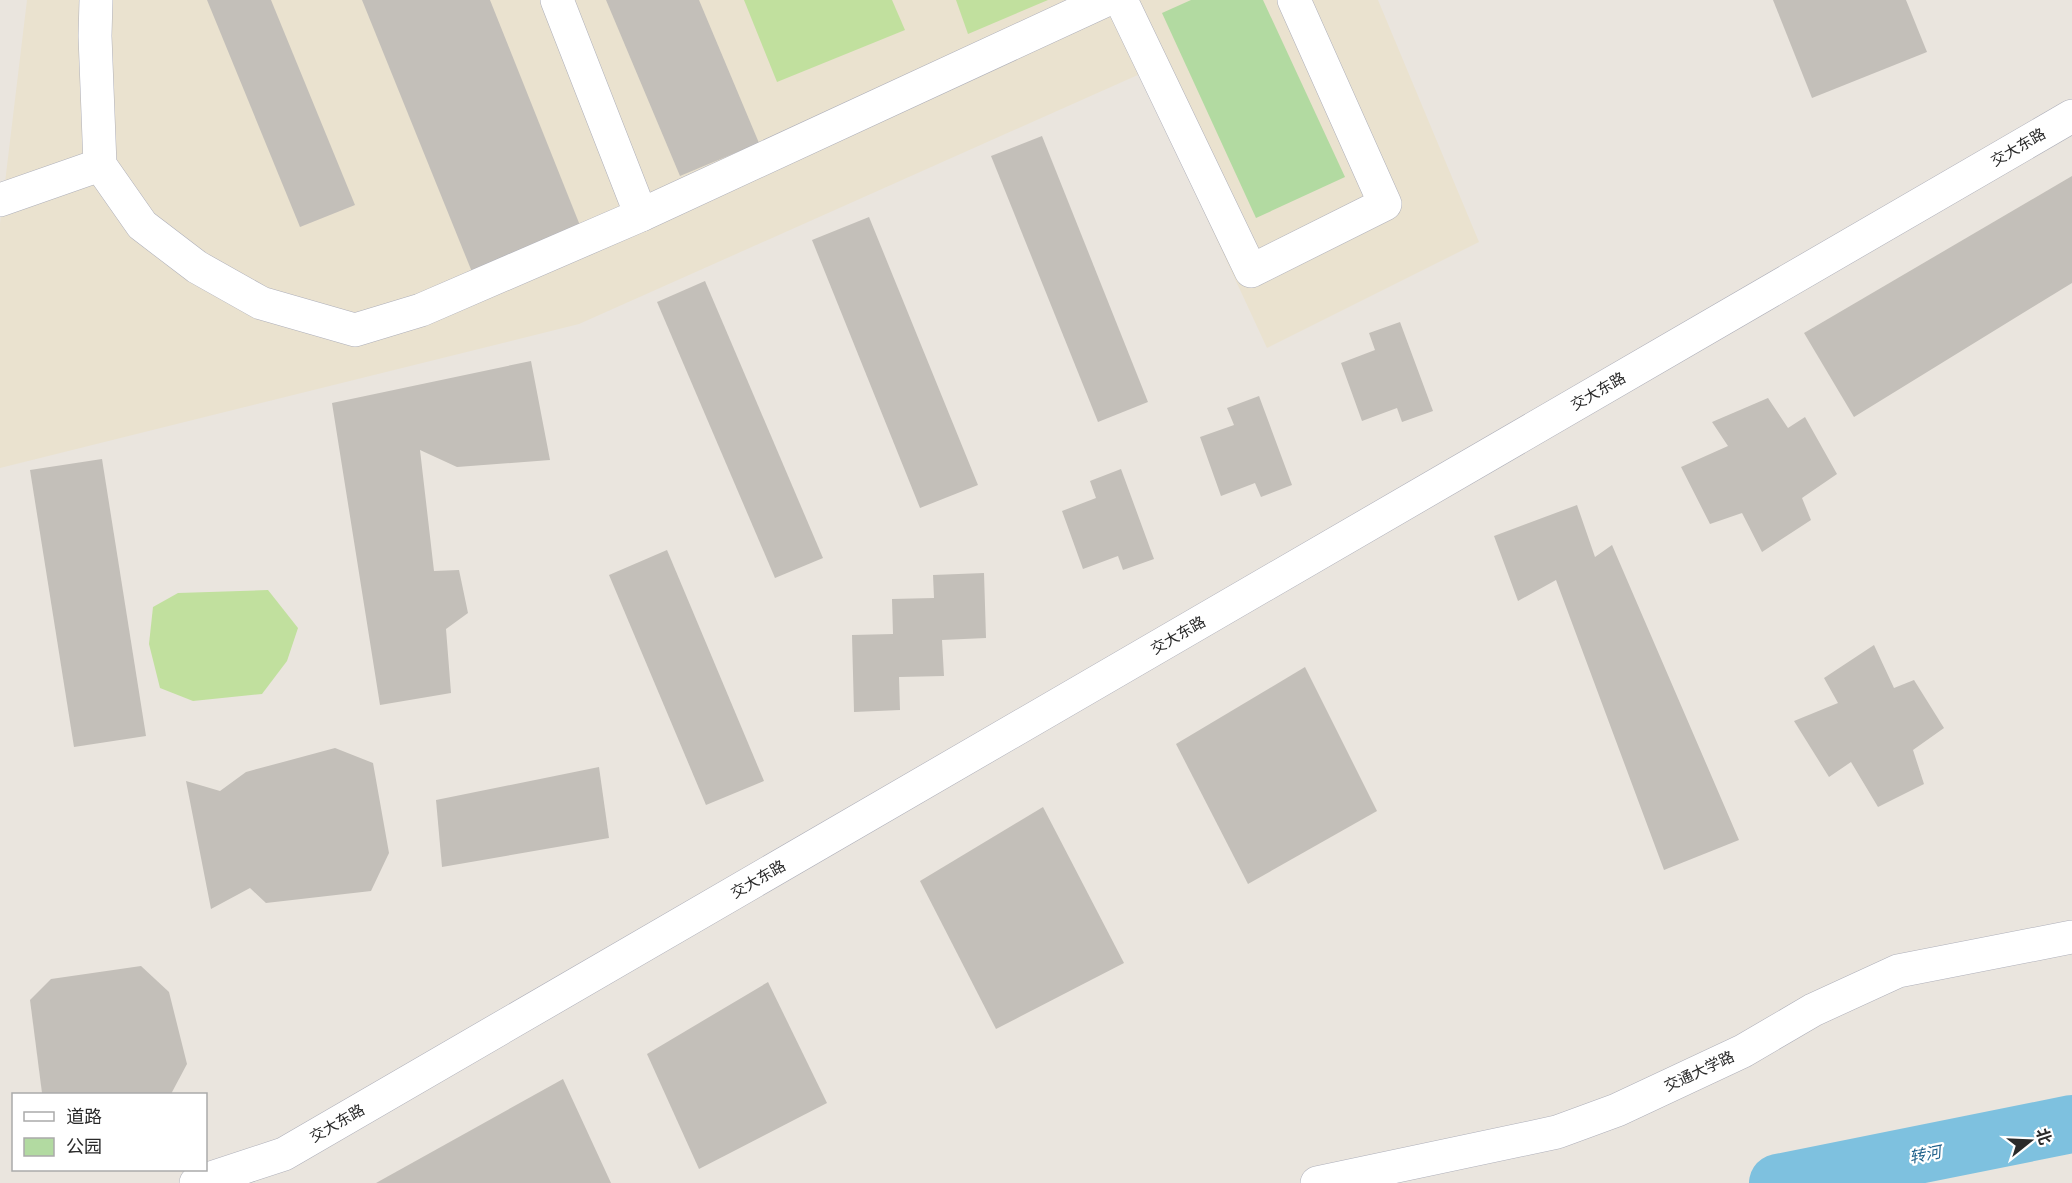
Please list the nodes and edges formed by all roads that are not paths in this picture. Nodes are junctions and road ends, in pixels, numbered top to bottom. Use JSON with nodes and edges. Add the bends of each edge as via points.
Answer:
{"nodes":[{"id":1,"x":96,"y":0,"type":"edge"},
{"id":2,"x":557,"y":0,"type":"edge"},
{"id":3,"x":1106,"y":0,"type":"edge"},
{"id":4,"x":1121,"y":0,"type":"edge"},
{"id":5,"x":1294,"y":0,"type":"edge"},
{"id":6,"x":2072,"y":116,"type":"edge"},
{"id":7,"x":100,"y":165,"type":"junction"},
{"id":8,"x":0,"y":200,"type":"edge"},
{"id":9,"x":641,"y":215,"type":"junction"},
{"id":10,"x":2072,"y":937,"type":"edge"},
{"id":11,"x":284,"y":1154,"type":"junction"},
{"id":12,"x":196,"y":1183,"type":"edge"},
{"id":13,"x":254,"y":1183,"type":"edge"},
{"id":14,"x":1317,"y":1183,"type":"edge"}],
"edges":[{"from":1,"to":7,"type":"street"},
{"from":2,"to":9,"type":"street"},
{"from":3,"to":9,"type":"street"},
{"from":4,"to":5,"type":"street","via":[[1251,271],[1384,204]]},
{"from":6,"to":11,"type":"street","name":"交大东路"},
{"from":7,"to":8,"type":"street"},
{"from":7,"to":9,"type":"street","via":[[142,225],[197,267],[261,303],[355,330],[421,310]]},
{"from":10,"to":14,"type":"street","name":"交通大学路","via":[[1898,972],[1813,1010],[1732,1056],[1617,1110],[1557,1132]]},
{"from":11,"to":12,"type":"street","name":"交大东路"},
{"from":11,"to":13,"type":"street","name":"交大东路"}]}
